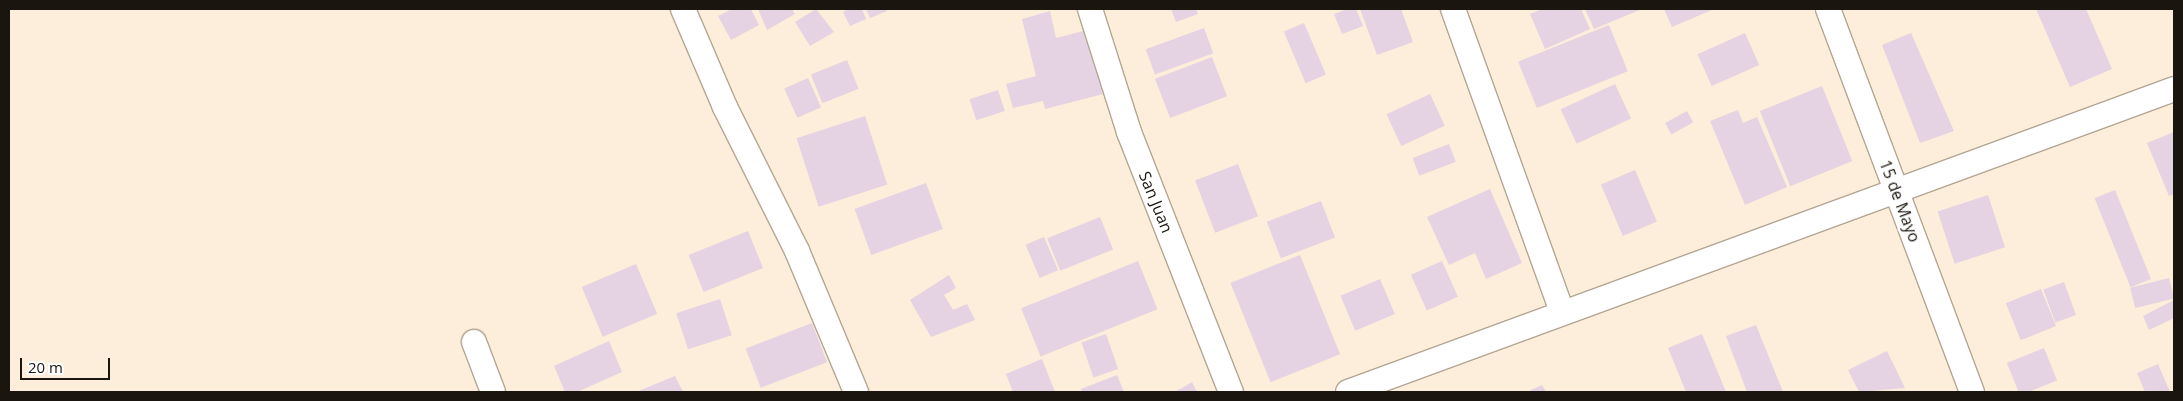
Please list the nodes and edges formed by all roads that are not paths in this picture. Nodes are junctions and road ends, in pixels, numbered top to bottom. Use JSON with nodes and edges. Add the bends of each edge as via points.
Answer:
{"nodes":[{"id":1,"x":683,"y":9,"type":"edge"},
{"id":2,"x":1090,"y":9,"type":"edge"},
{"id":3,"x":1453,"y":9,"type":"edge"},
{"id":4,"x":1828,"y":9,"type":"edge"},
{"id":5,"x":2174,"y":89,"type":"edge"},
{"id":6,"x":1897,"y":193,"type":"junction"},
{"id":7,"x":1562,"y":312,"type":"junction"},
{"id":8,"x":474,"y":342,"type":"dead end"},
{"id":9,"x":492,"y":392,"type":"edge"},
{"id":10,"x":856,"y":392,"type":"edge"},
{"id":11,"x":1231,"y":392,"type":"edge"},
{"id":12,"x":1348,"y":392,"type":"edge"},
{"id":13,"x":1972,"y":392,"type":"edge"}],
"edges":[{"from":1,"to":10,"type":"street","via":[[724,107],[796,251]]},
{"from":2,"to":11,"type":"street","name":"San Juan","via":[[1129,132]]},
{"from":3,"to":7,"type":"street"},
{"from":4,"to":6,"type":"street","name":"15 de Mayo"},
{"from":5,"to":6,"type":"street"},
{"from":6,"to":7,"type":"street"},
{"from":6,"to":13,"type":"street","name":"15 de Mayo"},
{"from":7,"to":12,"type":"street"},
{"from":8,"to":9,"type":"street"}]}
